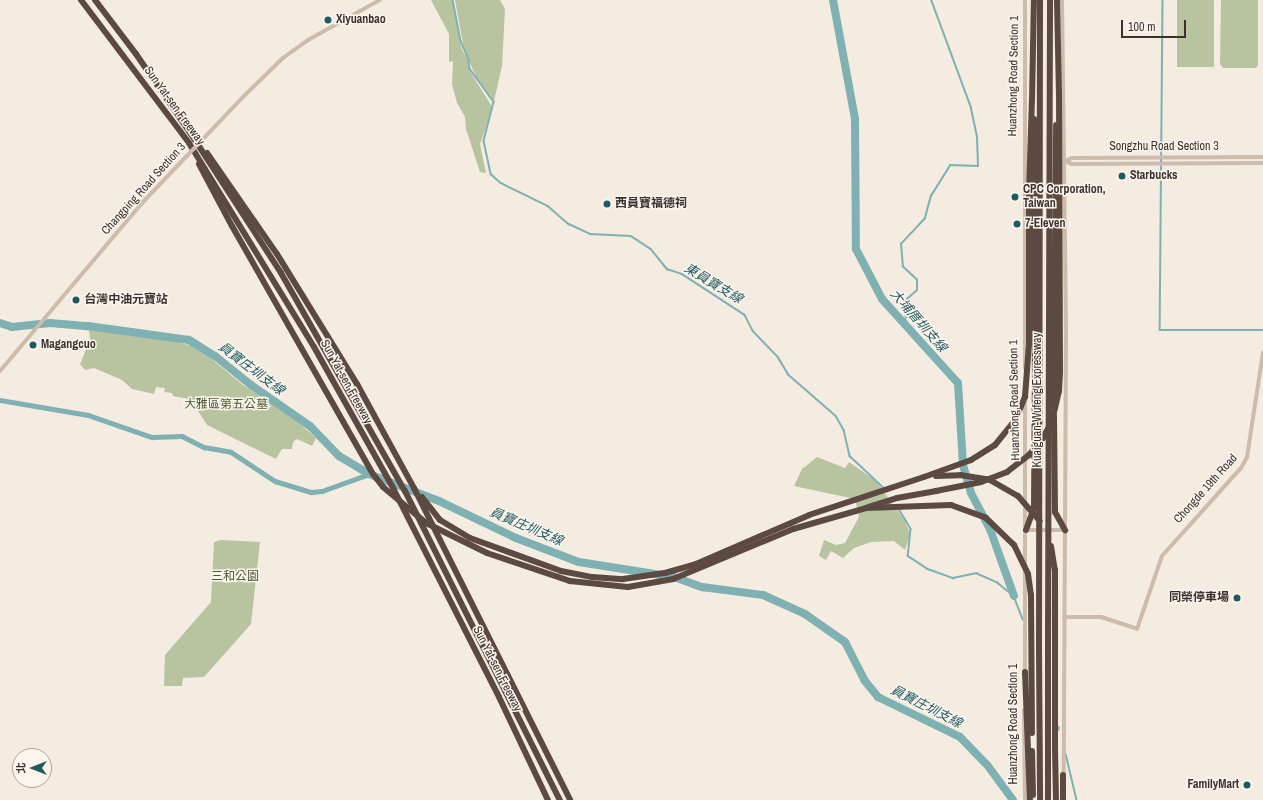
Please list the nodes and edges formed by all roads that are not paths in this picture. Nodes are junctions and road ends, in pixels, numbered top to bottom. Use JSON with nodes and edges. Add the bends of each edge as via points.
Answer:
{"nodes":[{"id":1,"x":81,"y":0,"type":"edge"},
{"id":2,"x":95,"y":0,"type":"edge"},
{"id":3,"x":380,"y":0,"type":"edge"},
{"id":4,"x":1025,"y":0,"type":"edge"},
{"id":5,"x":1034,"y":0,"type":"edge"},
{"id":6,"x":1040,"y":0,"type":"edge"},
{"id":7,"x":1050,"y":0,"type":"edge"},
{"id":8,"x":1057,"y":0,"type":"edge"},
{"id":9,"x":1062,"y":0,"type":"edge"},
{"id":10,"x":1059,"y":96,"type":"junction"},
{"id":11,"x":1032,"y":100,"type":"junction"},
{"id":12,"x":192,"y":141,"type":"junction"},
{"id":13,"x":1263,"y":157,"type":"edge"},
{"id":14,"x":1023,"y":161,"type":"junction"},
{"id":15,"x":1065,"y":161,"type":"junction"},
{"id":16,"x":1263,"y":163,"type":"edge"},
{"id":17,"x":1263,"y":352,"type":"edge"},
{"id":18,"x":0,"y":371,"type":"edge"},
{"id":19,"x":924,"y":477,"type":"junction"},
{"id":20,"x":415,"y":488,"type":"junction"},
{"id":21,"x":866,"y":508,"type":"junction"},
{"id":22,"x":1026,"y":530,"type":"junction"},
{"id":23,"x":1065,"y":530,"type":"junction"},
{"id":24,"x":1064,"y":617,"type":"junction"},
{"id":25,"x":1025,"y":672,"type":"junction"},
{"id":26,"x":1063,"y":775,"type":"junction"},
{"id":27,"x":546,"y":800,"type":"edge"},
{"id":28,"x":560,"y":800,"type":"edge"},
{"id":29,"x":570,"y":800,"type":"edge"},
{"id":30,"x":1025,"y":800,"type":"edge"},
{"id":31,"x":1030,"y":800,"type":"edge"},
{"id":32,"x":1033,"y":800,"type":"edge"},
{"id":33,"x":1040,"y":800,"type":"edge"},
{"id":34,"x":1048,"y":800,"type":"edge"},
{"id":35,"x":1056,"y":800,"type":"edge"},
{"id":36,"x":1063,"y":800,"type":"edge"},
{"id":37,"x":1066,"y":800,"type":"edge"}],
"edges":[{"from":1,"to":12,"type":"highway","name":"Sun Yat-sen Freeway"},
{"from":2,"to":12,"type":"highway","name":"Sun Yat-sen Freeway","via":[[136,54]]},
{"from":3,"to":18,"type":"street","name":"Changping Road Section 3","bridge":true,"via":[[308,40],[283,58],[244,96],[142,204]]},
{"from":4,"to":14,"type":"street","name":"Huanzhong Road Section 1"},
{"from":5,"to":11,"type":"highway"},
{"from":6,"to":33,"type":"highway","name":"Kuaiguan-Wufeng Expressway","bridge":true},
{"from":7,"to":34,"type":"highway","name":"Kuaiguan-Wufeng Expressway","bridge":true},
{"from":8,"to":10,"type":"highway"},
{"from":9,"to":15,"type":"street"},
{"from":10,"to":21,"type":"highway","bridge":true,"via":[[1060,372],[1059,391],[1052,421],[1043,438],[1029,455],[997,477],[972,485],[897,498]]},
{"from":10,"to":23,"type":"highway","bridge":true,"via":[[1055,140],[1055,512]]},
{"from":11,"to":19,"type":"highway","bridge":true,"via":[[1025,397],[1016,419],[995,445],[971,460]]},
{"from":11,"to":22,"type":"highway","bridge":true,"via":[[1034,508]]},
{"from":12,"to":20,"type":"highway","via":[[213,159],[277,254],[344,361]]},
{"from":12,"to":21,"type":"highway","bridge":true,"via":[[209,186],[368,467],[383,487],[418,516],[466,545],[570,581],[604,586],[639,586],[699,570],[793,529]]},
{"from":12,"to":27,"type":"highway","name":"Sun Yat-sen Freeway","via":[[310,340],[393,488],[523,748]]},
{"from":12,"to":28,"type":"highway","name":"Sun Yat-sen Freeway","via":[[281,273],[396,474]]},
{"from":13,"to":15,"type":"street","name":"Songzhu Road Section 3","via":[[1072,158]]},
{"from":14,"to":15,"type":"street","name":"Songzhu Road Section 3"},
{"from":14,"to":22,"type":"street","name":"Huanzhong Road Section 1"},
{"from":15,"to":16,"type":"street","name":"Songzhu Road Section 3","via":[[1072,164]]},
{"from":15,"to":23,"type":"street"},
{"from":17,"to":24,"type":"street","name":"Chongde 19th Road","via":[[1247,457],[1241,468],[1162,556],[1138,629],[1101,617]]},
{"from":19,"to":20,"type":"highway","via":[[809,515],[696,564],[650,576],[615,579],[560,571],[458,533],[437,517]]},
{"from":19,"to":35,"type":"highway","bridge":true,"via":[[960,475],[990,480],[1021,498],[1033,511],[1046,533],[1055,570]]},
{"from":20,"to":29,"type":"highway"},
{"from":21,"to":32,"type":"highway","bridge":true,"via":[[951,505],[986,518],[1014,544],[1028,574],[1031,590]]},
{"from":22,"to":23,"type":"street"},
{"from":22,"to":25,"type":"street","name":"Huanzhong Road Section 1"},
{"from":23,"to":24,"type":"street"},
{"from":24,"to":26,"type":"street"},
{"from":25,"to":30,"type":"street","name":"Huanzhong Road Section 1"},
{"from":25,"to":31,"type":"highway"},
{"from":26,"to":36,"type":"highway"},
{"from":26,"to":37,"type":"street"}]}
